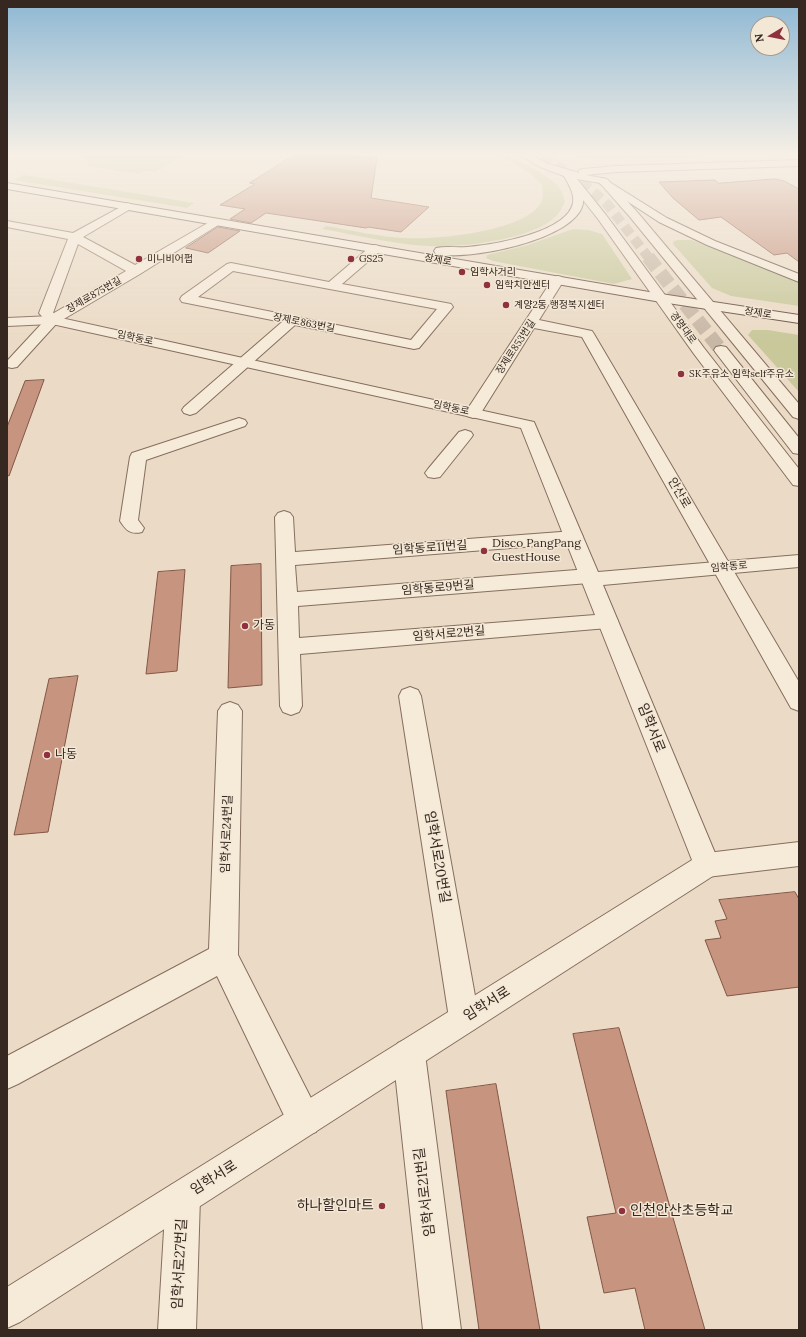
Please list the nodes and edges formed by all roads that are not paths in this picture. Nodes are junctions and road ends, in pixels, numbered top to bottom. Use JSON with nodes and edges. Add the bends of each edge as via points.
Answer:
{"nodes":[{"id":1,"x":109,"y":217,"type":"edge"},
{"id":2,"x":191,"y":217,"type":"edge"},
{"id":3,"x":571,"y":217,"type":"edge"},
{"id":4,"x":602,"y":217,"type":"edge"},
{"id":5,"x":636,"y":217,"type":"edge"},
{"id":6,"x":659,"y":217,"type":"edge"},
{"id":7,"x":217,"y":222,"type":"junction"},
{"id":8,"x":7,"y":224,"type":"edge"},
{"id":9,"x":75,"y":237,"type":"junction"},
{"id":10,"x":375,"y":249,"type":"junction"},
{"id":11,"x":392,"y":252,"type":"junction"},
{"id":12,"x":136,"y":271,"type":"junction"},
{"id":13,"x":799,"y":278,"type":"edge"},
{"id":14,"x":558,"y":280,"type":"junction"},
{"id":15,"x":332,"y":286,"type":"junction"},
{"id":16,"x":661,"y":298,"type":"junction"},
{"id":17,"x":708,"y":305,"type":"junction"},
{"id":18,"x":799,"y":319,"type":"edge"},
{"id":19,"x":52,"y":320,"type":"junction"},
{"id":20,"x":292,"y":321,"type":"junction"},
{"id":21,"x":7,"y":322,"type":"edge"},
{"id":22,"x":531,"y":323,"type":"junction"},
{"id":23,"x":745,"y":349,"type":"junction"},
{"id":24,"x":721,"y":350,"type":"tunnel mouth"},
{"id":25,"x":699,"y":351,"type":"junction"},
{"id":26,"x":244,"y":362,"type":"junction"},
{"id":27,"x":12,"y":364,"type":"dead end"},
{"id":28,"x":190,"y":410,"type":"dead end"},
{"id":29,"x":473,"y":413,"type":"junction"},
{"id":30,"x":799,"y":414,"type":"edge"},
{"id":31,"x":239,"y":423,"type":"dead end"},
{"id":32,"x":465,"y":435,"type":"dead end"},
{"id":33,"x":799,"y":450,"type":"edge"},
{"id":34,"x":434,"y":473,"type":"dead end"},
{"id":35,"x":799,"y":481,"type":"edge"},
{"id":36,"x":284,"y":517,"type":"dead end"},
{"id":37,"x":135,"y":528,"type":"dead end"},
{"id":38,"x":574,"y":537,"type":"junction"},
{"id":39,"x":286,"y":559,"type":"junction"},
{"id":40,"x":799,"y":561,"type":"edge"},
{"id":41,"x":722,"y":568,"type":"junction"},
{"id":42,"x":590,"y":577,"type":"junction"},
{"id":43,"x":287,"y":600,"type":"junction"},
{"id":44,"x":608,"y":621,"type":"junction"},
{"id":45,"x":289,"y":647,"type":"junction"},
{"id":46,"x":410,"y":696,"type":"dead end"},
{"id":47,"x":799,"y":702,"type":"edge"},
{"id":48,"x":291,"y":706,"type":"dead end"},
{"id":49,"x":230,"y":712,"type":"dead end"},
{"id":50,"x":799,"y":854,"type":"edge"},
{"id":51,"x":707,"y":865,"type":"junction"},
{"id":52,"x":223,"y":957,"type":"junction"},
{"id":53,"x":464,"y":1018,"type":"junction"},
{"id":54,"x":408,"y":1054,"type":"junction"},
{"id":55,"x":7,"y":1073,"type":"edge"},
{"id":56,"x":304,"y":1120,"type":"junction"},
{"id":57,"x":183,"y":1197,"type":"junction"},
{"id":58,"x":7,"y":1309,"type":"edge"},
{"id":59,"x":177,"y":1330,"type":"edge"},
{"id":60,"x":442,"y":1330,"type":"edge"}],
"edges":[{"from":1,"to":9,"type":"street"},
{"from":2,"to":7,"type":"street","name":"장제로"},
{"from":3,"to":11,"type":"street","via":[[558,227],[527,239],[465,251]]},
{"from":4,"to":16,"type":"street","name":"경명대로"},
{"from":5,"to":17,"type":"street"},
{"from":6,"to":13,"type":"street","via":[[711,243]]},
{"from":7,"to":10,"type":"street","name":"장제로"},
{"from":7,"to":12,"type":"street","name":"장제로875번길"},
{"from":8,"to":9,"type":"street","name":"장제로875번길"},
{"from":9,"to":12,"type":"street","name":"장제로875번길"},
{"from":9,"to":19,"type":"street","via":[[46,313]]},
{"from":10,"to":11,"type":"street","name":"장제로"},
{"from":10,"to":15,"type":"street"},
{"from":11,"to":14,"type":"street","name":"장제로"},
{"from":12,"to":19,"type":"street","name":"장제로875번길"},
{"from":14,"to":16,"type":"street","name":"장제로"},
{"from":14,"to":22,"type":"street","name":"장제로853번길"},
{"from":15,"to":20,"type":"street","name":"장제로863번길","via":[[231,267],[187,299]]},
{"from":15,"to":20,"type":"street","name":"장제로863번길","via":[[446,307],[414,345]]},
{"from":16,"to":17,"type":"street","name":"장제로"},
{"from":16,"to":25,"type":"street","name":"경명대로"},
{"from":17,"to":18,"type":"street","name":"장제로"},
{"from":17,"to":23,"type":"street"},
{"from":19,"to":21,"type":"street","name":"임학동로"},
{"from":19,"to":26,"type":"street","name":"임학동로"},
{"from":19,"to":27,"type":"street"},
{"from":20,"to":26,"type":"street"},
{"from":22,"to":29,"type":"street","name":"장제로853번길"},
{"from":22,"to":41,"type":"street","name":"안산로","via":[[587,334]]},
{"from":23,"to":25,"type":"street","via":[[723,344],[703,346]]},
{"from":23,"to":30,"type":"street"},
{"from":24,"to":33,"type":"street"},
{"from":25,"to":35,"type":"street","name":"경명대로"},
{"from":26,"to":28,"type":"street"},
{"from":26,"to":29,"type":"street","name":"임학동로"},
{"from":29,"to":38,"type":"street","name":"임학동로","via":[[528,425]]},
{"from":31,"to":37,"type":"street","via":[[138,457],[129,521]]},
{"from":32,"to":34,"type":"street"},
{"from":36,"to":39,"type":"street"},
{"from":38,"to":39,"type":"street","name":"임학동로11번길"},
{"from":38,"to":42,"type":"street","name":"임학동로"},
{"from":39,"to":43,"type":"street"},
{"from":40,"to":41,"type":"street","name":"임학동로"},
{"from":41,"to":42,"type":"street","name":"임학동로"},
{"from":41,"to":47,"type":"street","name":"안산로"},
{"from":42,"to":43,"type":"street","name":"임학동로9번길"},
{"from":42,"to":44,"type":"street","name":"임학서로"},
{"from":43,"to":45,"type":"street"},
{"from":44,"to":45,"type":"street","name":"임학서로2번길"},
{"from":44,"to":51,"type":"street","name":"임학서로"},
{"from":45,"to":48,"type":"street"},
{"from":46,"to":53,"type":"street","name":"임학서로20번길"},
{"from":49,"to":52,"type":"street","name":"임학서로24번길"},
{"from":50,"to":51,"type":"street"},
{"from":51,"to":53,"type":"street","name":"임학서로"},
{"from":52,"to":55,"type":"street"},
{"from":52,"to":56,"type":"street","name":"임학서로24번길"},
{"from":53,"to":54,"type":"street","name":"임학서로"},
{"from":54,"to":56,"type":"street","name":"임학서로"},
{"from":54,"to":60,"type":"street","name":"임학서로21번길"},
{"from":56,"to":57,"type":"street","name":"임학서로"},
{"from":57,"to":58,"type":"street","name":"임학서로"},
{"from":57,"to":59,"type":"street","name":"임학서로27번길"}]}
